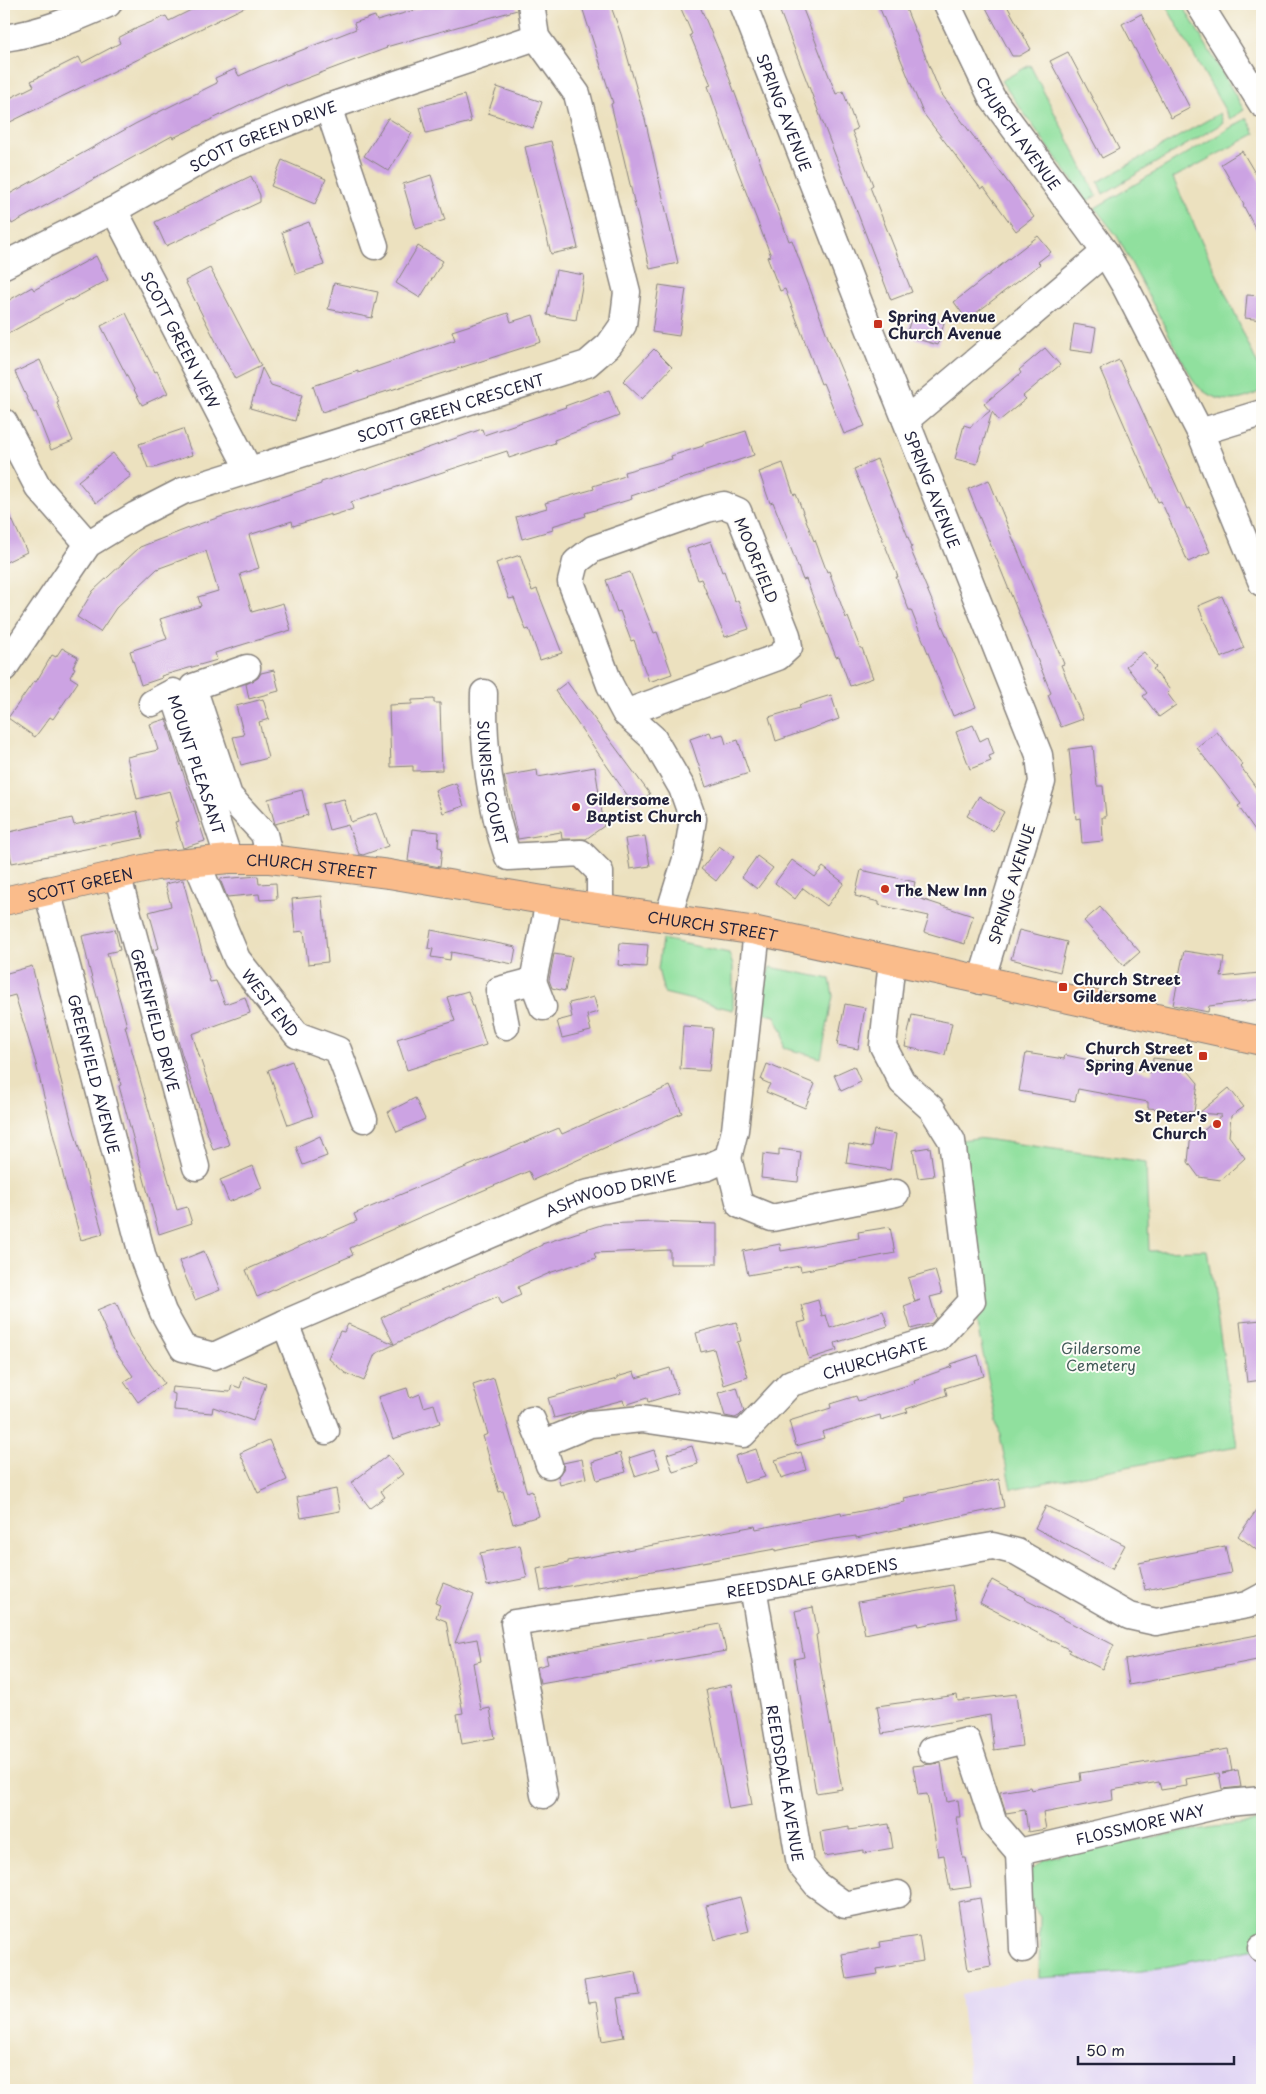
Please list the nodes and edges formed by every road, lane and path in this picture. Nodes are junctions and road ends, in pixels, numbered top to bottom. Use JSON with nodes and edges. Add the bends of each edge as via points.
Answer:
{"nodes":[{"id":1,"x":108,"y":4,"type":"edge"},
{"id":2,"x":530,"y":4,"type":"edge"},
{"id":3,"x":743,"y":4,"type":"edge"},
{"id":4,"x":948,"y":4,"type":"edge"},
{"id":5,"x":1199,"y":4,"type":"edge"},
{"id":6,"x":536,"y":37,"type":"junction"},
{"id":7,"x":4,"y":38,"type":"edge"},
{"id":8,"x":1260,"y":96,"type":"edge"},
{"id":9,"x":328,"y":107,"type":"junction"},
{"id":10,"x":114,"y":210,"type":"junction"},
{"id":11,"x":375,"y":246,"type":"dead end"},
{"id":12,"x":1105,"y":252,"type":"junction"},
{"id":13,"x":4,"y":265,"type":"edge"},
{"id":14,"x":1262,"y":413,"type":"edge"},
{"id":15,"x":906,"y":420,"type":"junction"},
{"id":16,"x":4,"y":422,"type":"edge"},
{"id":17,"x":1200,"y":432,"type":"junction"},
{"id":18,"x":249,"y":470,"type":"junction"},
{"id":19,"x":88,"y":544,"type":"junction"},
{"id":20,"x":1262,"y":584,"type":"edge"},
{"id":21,"x":4,"y":668,"type":"edge"},
{"id":22,"x":247,"y":668,"type":"dead end"},
{"id":23,"x":484,"y":693,"type":"dead end"},
{"id":24,"x":152,"y":703,"type":"dead end"},
{"id":25,"x":625,"y":713,"type":"junction"},
{"id":26,"x":229,"y":859,"type":"junction"},
{"id":27,"x":270,"y":859,"type":"junction"},
{"id":28,"x":197,"y":863,"type":"junction"},
{"id":29,"x":156,"y":866,"type":"joint"},
{"id":30,"x":116,"y":874,"type":"junction"},
{"id":31,"x":47,"y":890,"type":"junction"},
{"id":32,"x":4,"y":901,"type":"edge"},
{"id":33,"x":549,"y":901,"type":"junction"},
{"id":34,"x":600,"y":908,"type":"junction"},
{"id":35,"x":668,"y":917,"type":"junction"},
{"id":36,"x":757,"y":931,"type":"junction"},
{"id":37,"x":892,"y":960,"type":"junction"},
{"id":38,"x":533,"y":981,"type":"junction"},
{"id":39,"x":981,"y":981,"type":"junction"},
{"id":40,"x":543,"y":1007,"type":"dead end"},
{"id":41,"x":506,"y":1026,"type":"dead end"},
{"id":42,"x":1262,"y":1041,"type":"edge"},
{"id":43,"x":364,"y":1119,"type":"dead end"},
{"id":44,"x":728,"y":1158,"type":"junction"},
{"id":45,"x":196,"y":1167,"type":"dead end"},
{"id":46,"x":896,"y":1193,"type":"dead end"},
{"id":47,"x":142,"y":1258,"type":"joint"},
{"id":48,"x":285,"y":1323,"type":"junction"},
{"id":49,"x":326,"y":1431,"type":"dead end"},
{"id":50,"x":541,"y":1443,"type":"dead end"},
{"id":51,"x":753,"y":1587,"type":"junction"},
{"id":52,"x":1262,"y":1597,"type":"edge"},
{"id":53,"x":931,"y":1750,"type":"dead end"},
{"id":54,"x":544,"y":1795,"type":"dead end"},
{"id":55,"x":1262,"y":1800,"type":"edge"},
{"id":56,"x":1019,"y":1852,"type":"junction"},
{"id":57,"x":898,"y":1894,"type":"dead end"},
{"id":58,"x":1023,"y":1949,"type":"dead end"}],
"edges":[{"from":1,"to":7,"type":"street","via":[[64,24]]},
{"from":2,"to":6,"type":"street","name":"SCOTT GREEN CRESCENT"},
{"from":3,"to":15,"type":"street","name":"SPRING AVENUE"},
{"from":4,"to":12,"type":"street","name":"CHURCH AVENUE","via":[[992,98]]},
{"from":5,"to":8,"type":"street"},
{"from":6,"to":9,"type":"street","name":"SCOTT GREEN DRIVE"},
{"from":6,"to":18,"type":"street","name":"SCOTT GREEN CRESCENT","via":[[577,94],[627,292],[623,325],[609,345],[586,364]]},
{"from":9,"to":10,"type":"street","name":"SCOTT GREEN DRIVE","via":[[225,147]]},
{"from":9,"to":11,"type":"street"},
{"from":10,"to":13,"type":"street","name":"SCOTT GREEN DRIVE"},
{"from":10,"to":18,"type":"street","name":"SCOTT GREEN VIEW"},
{"from":12,"to":15,"type":"street"},
{"from":12,"to":17,"type":"street","name":"CHURCH AVENUE"},
{"from":14,"to":17,"type":"street"},
{"from":15,"to":39,"type":"street","name":"SPRING AVENUE","via":[[1039,755],[1042,782]]},
{"from":16,"to":19,"type":"street","via":[[38,487]]},
{"from":17,"to":20,"type":"street","name":"CHURCH AVENUE"},
{"from":18,"to":19,"type":"street","name":"SCOTT GREEN CRESCENT","via":[[183,491]]},
{"from":19,"to":21,"type":"street","name":"SCOTT GREEN CRESCENT"},
{"from":22,"to":27,"type":"street","via":[[193,687],[229,796],[264,834]]},
{"from":23,"to":34,"type":"street","name":"SUNRISE COURT","via":[[484,730],[499,830],[508,856],[582,854],[600,872]]},
{"from":24,"to":26,"type":"street","name":"MOUNT PLEASANT","via":[[173,692]]},
{"from":25,"to":25,"type":"street","name":"MOORFIELD","via":[[610,684],[570,582],[576,562],[593,549],[707,509],[724,506],[738,511],[789,647],[778,658]]},
{"from":25,"to":35,"type":"street","name":"MOORFIELD","via":[[653,738],[682,788],[693,819],[687,856]]},
{"from":26,"to":27,"type":"main road","name":"CHURCH STREET"},
{"from":26,"to":28,"type":"main road","name":"CHURCH STREET"},
{"from":27,"to":33,"type":"main road","name":"CHURCH STREET","via":[[389,874]]},
{"from":28,"to":29,"type":"main road","name":"CHURCH STREET"},
{"from":28,"to":43,"type":"street","name":"WEST END","via":[[237,959],[297,1035],[338,1050]]},
{"from":29,"to":30,"type":"main road","name":"SCOTT GREEN"},
{"from":30,"to":31,"type":"main road","name":"SCOTT GREEN"},
{"from":30,"to":45,"type":"street","name":"GREENFIELD DRIVE"},
{"from":31,"to":32,"type":"main road","name":"SCOTT GREEN"},
{"from":31,"to":47,"type":"street","name":"GREENFIELD AVENUE"},
{"from":33,"to":34,"type":"main road","name":"CHURCH STREET"},
{"from":33,"to":38,"type":"street"},
{"from":34,"to":35,"type":"main road","name":"CHURCH STREET"},
{"from":35,"to":36,"type":"main road","name":"CHURCH STREET"},
{"from":36,"to":37,"type":"main road","name":"CHURCH STREET"},
{"from":36,"to":44,"type":"street","via":[[735,1130]]},
{"from":37,"to":39,"type":"main road","name":"CHURCH STREET"},
{"from":37,"to":50,"type":"street","name":"CHURCHGATE","via":[[883,1046],[902,1082],[932,1109],[952,1140],[972,1301],[938,1338],[792,1383],[743,1434],[642,1419],[590,1424]]},
{"from":38,"to":40,"type":"street"},
{"from":38,"to":41,"type":"street","via":[[499,990]]},
{"from":39,"to":42,"type":"main road","name":"CHURCH STREET"},
{"from":44,"to":46,"type":"street","via":[[740,1205],[772,1218]]},
{"from":44,"to":48,"type":"street","name":"ASHWOOD DRIVE","via":[[708,1167],[584,1194]]},
{"from":47,"to":48,"type":"street","name":"ASHWOOD DRIVE","via":[[162,1312],[183,1348],[214,1356]]},
{"from":48,"to":49,"type":"street"},
{"from":51,"to":52,"type":"street","name":"REEDSDALE GARDENS","via":[[993,1546],[1017,1552],[1129,1616],[1156,1622],[1247,1605]]},
{"from":51,"to":54,"type":"street","name":"REEDSDALE GARDENS","via":[[514,1623]]},
{"from":51,"to":57,"type":"street","name":"REEDSDALE AVENUE","via":[[800,1864],[817,1885],[845,1905]]},
{"from":53,"to":56,"type":"street","via":[[967,1741],[994,1823]]},
{"from":55,"to":56,"type":"street","name":"FLOSSMORE WAY","via":[[1228,1802]]},
{"from":56,"to":58,"type":"street"}]}
